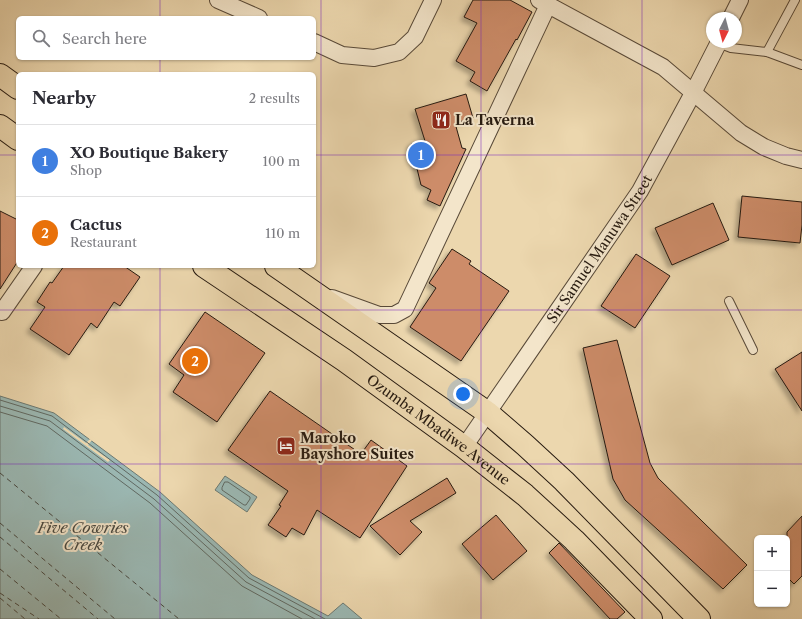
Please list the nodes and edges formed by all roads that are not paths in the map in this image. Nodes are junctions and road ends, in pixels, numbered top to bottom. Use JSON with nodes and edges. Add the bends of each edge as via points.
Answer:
{"nodes":[{"id":1,"x":218,"y":0,"type":"edge"},
{"id":2,"x":433,"y":0,"type":"edge"},
{"id":3,"x":740,"y":0,"type":"edge"},
{"id":4,"x":795,"y":0,"type":"edge"},
{"id":5,"x":544,"y":2,"type":"edge"},
{"id":6,"x":734,"y":12,"type":"edge"},
{"id":7,"x":254,"y":16,"type":"edge"},
{"id":8,"x":316,"y":43,"type":"edge"},
{"id":9,"x":716,"y":48,"type":"edge"},
{"id":10,"x":731,"y":48,"type":"edge"},
{"id":11,"x":767,"y":52,"type":"junction"},
{"id":12,"x":802,"y":66,"type":"edge"},
{"id":13,"x":0,"y":75,"type":"edge"},
{"id":14,"x":16,"y":87,"type":"edge"},
{"id":15,"x":693,"y":93,"type":"junction"},
{"id":16,"x":0,"y":126,"type":"edge"},
{"id":17,"x":16,"y":138,"type":"edge"},
{"id":18,"x":802,"y":160,"type":"edge"},
{"id":19,"x":33,"y":268,"type":"edge"},
{"id":20,"x":207,"y":268,"type":"edge"},
{"id":21,"x":279,"y":268,"type":"edge"},
{"id":22,"x":314,"y":292,"type":"junction"},
{"id":23,"x":729,"y":301,"type":"dead end"},
{"id":24,"x":2,"y":312,"type":"dead end"},
{"id":25,"x":753,"y":350,"type":"dead end"},
{"id":26,"x":488,"y":413,"type":"junction"},
{"id":27,"x":464,"y":447,"type":"junction"},
{"id":28,"x":651,"y":619,"type":"edge"},
{"id":29,"x":699,"y":619,"type":"edge"}],
"edges":[{"from":1,"to":7,"type":"street"},
{"from":2,"to":8,"type":"street","via":[[415,37],[399,52],[374,58],[342,55]]},
{"from":3,"to":6,"type":"street"},
{"from":4,"to":11,"type":"lane"},
{"from":5,"to":15,"type":"street","via":[[663,67]]},
{"from":5,"to":22,"type":"street","via":[[405,309],[394,315],[379,314]]},
{"from":9,"to":15,"type":"street","name":"Sir Samuel Manuwa Street"},
{"from":10,"to":11,"type":"lane"},
{"from":11,"to":12,"type":"lane"},
{"from":13,"to":14,"type":"highway"},
{"from":15,"to":18,"type":"street","via":[[741,133],[764,147]]},
{"from":15,"to":26,"type":"street","name":"Sir Samuel Manuwa Street","via":[[640,191]]},
{"from":16,"to":17,"type":"highway"},
{"from":19,"to":24,"type":"street"},
{"from":20,"to":27,"type":"highway","name":"Ozumba Mbadiwe Avenue","via":[[344,360]]},
{"from":21,"to":22,"type":"highway"},
{"from":22,"to":26,"type":"highway"},
{"from":23,"to":25,"type":"lane"},
{"from":26,"to":27,"type":"street","name":"Sir Samuel Manuwa Street"},
{"from":26,"to":29,"type":"highway","via":[[564,481]]},
{"from":27,"to":28,"type":"highway","name":"Ozumba Mbadiwe Avenue","via":[[525,495],[574,540]]}]}
